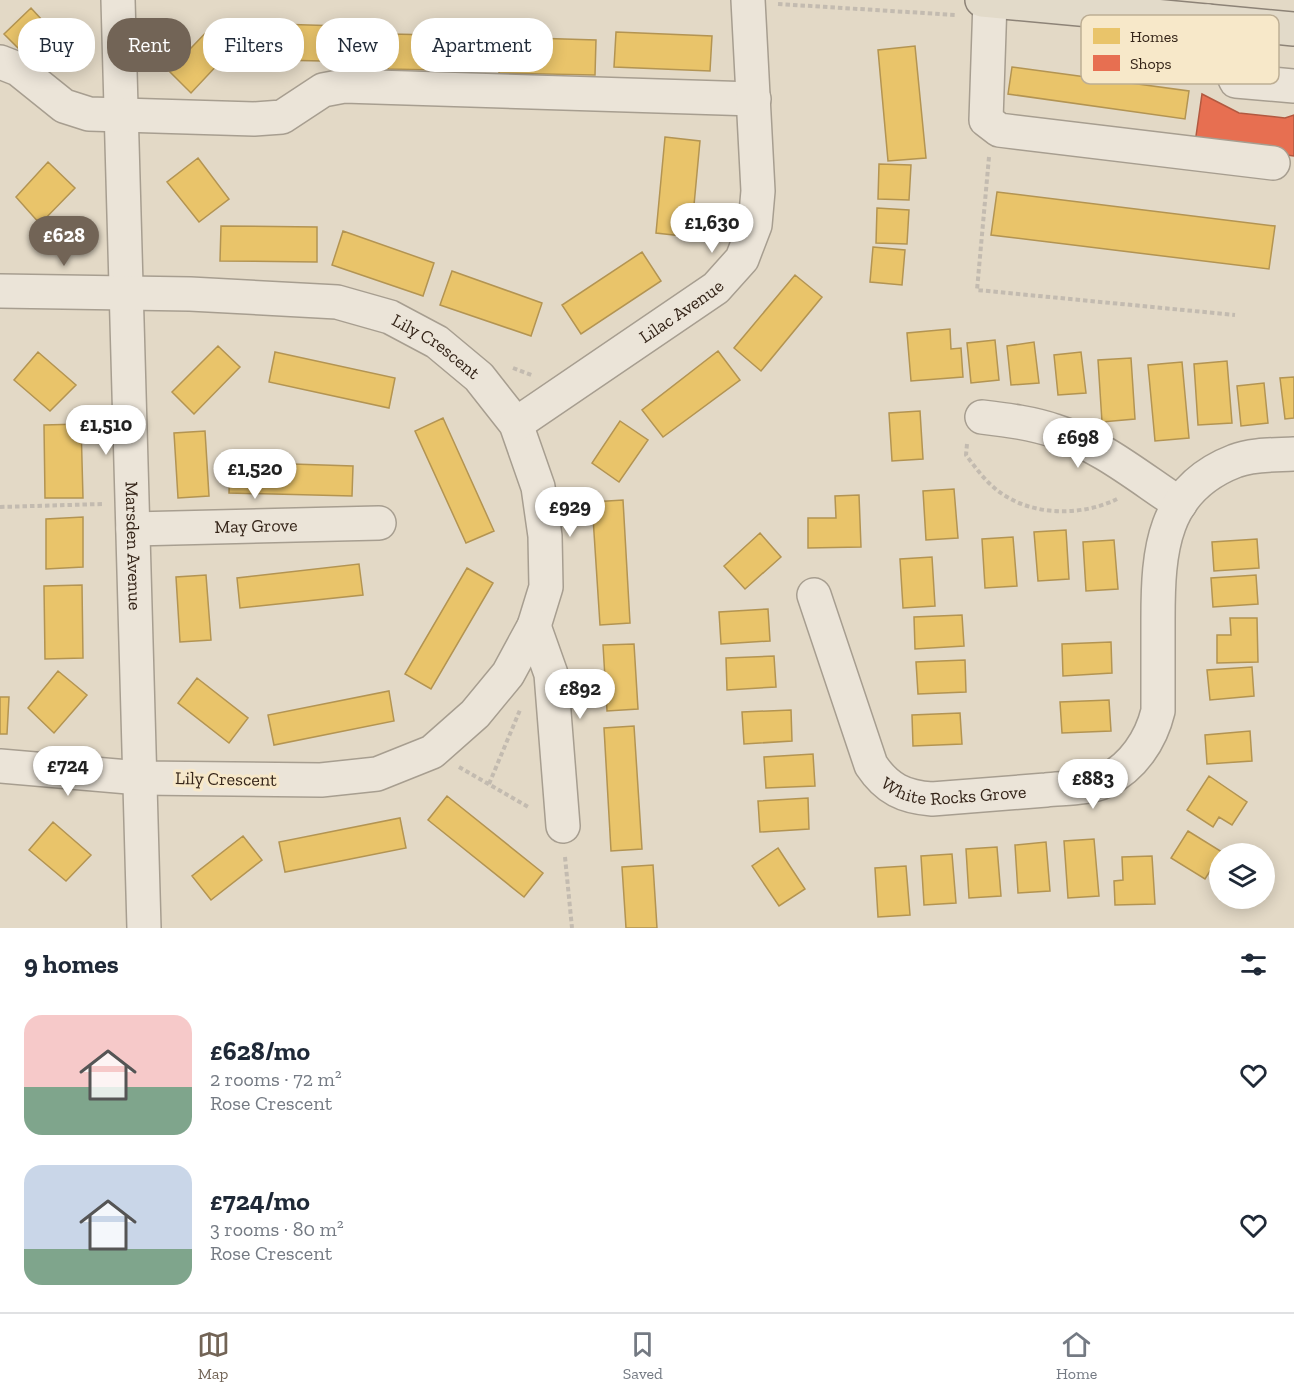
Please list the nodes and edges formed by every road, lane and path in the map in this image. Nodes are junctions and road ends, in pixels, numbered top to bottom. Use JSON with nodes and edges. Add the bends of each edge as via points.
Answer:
{"nodes":[{"id":1,"x":118,"y":0,"type":"edge"},
{"id":2,"x":748,"y":0,"type":"edge"},
{"id":3,"x":982,"y":0,"type":"edge"},
{"id":4,"x":990,"y":1,"type":"edge"},
{"id":5,"x":1143,"y":15,"type":"edge"},
{"id":6,"x":1279,"y":28,"type":"edge"},
{"id":7,"x":1294,"y":29,"type":"edge"},
{"id":8,"x":0,"y":62,"type":"edge"},
{"id":9,"x":1271,"y":84,"type":"edge"},
{"id":10,"x":1294,"y":86,"type":"edge"},
{"id":11,"x":754,"y":99,"type":"junction"},
{"id":12,"x":122,"y":116,"type":"junction"},
{"id":13,"x":992,"y":127,"type":"junction"},
{"id":14,"x":1273,"y":164,"type":"dead end"},
{"id":15,"x":0,"y":291,"type":"edge"},
{"id":16,"x":127,"y":294,"type":"junction"},
{"id":17,"x":1235,"y":315,"type":"dead end"},
{"id":18,"x":982,"y":417,"type":"joint"},
{"id":19,"x":516,"y":424,"type":"junction"},
{"id":20,"x":1294,"y":454,"type":"edge"},
{"id":21,"x":1147,"y":483,"type":"junction"},
{"id":22,"x":1179,"y":504,"type":"junction"},
{"id":23,"x":0,"y":507,"type":"edge"},
{"id":24,"x":133,"y":516,"type":"junction"},
{"id":25,"x":379,"y":523,"type":"dead end"},
{"id":26,"x":814,"y":595,"type":"dead end"},
{"id":27,"x":534,"y":626,"type":"junction"},
{"id":28,"x":550,"y":674,"type":"junction"},
{"id":29,"x":432,"y":752,"type":"junction"},
{"id":30,"x":0,"y":766,"type":"edge"},
{"id":31,"x":140,"y":778,"type":"junction"},
{"id":32,"x":489,"y":784,"type":"junction"},
{"id":33,"x":563,"y":826,"type":"junction"},
{"id":34,"x":144,"y":920,"type":"edge"},
{"id":35,"x":572,"y":928,"type":"edge"}],
"edges":[{"from":1,"to":12,"type":"street","name":"Marsden Avenue"},
{"from":2,"to":11,"type":"street","name":"Lilac Avenue"},
{"from":3,"to":4,"type":"main road"},
{"from":4,"to":5,"type":"main road"},
{"from":4,"to":13,"type":"street","via":[[986,120]]},
{"from":6,"to":7,"type":"main road"},
{"from":8,"to":12,"type":"street","via":[[18,69],[64,106],[89,114]]},
{"from":9,"to":10,"type":"street"},
{"from":11,"to":12,"type":"street","via":[[344,86],[323,90],[282,117]]},
{"from":11,"to":19,"type":"street","name":"Lilac Avenue","via":[[758,191],[755,225],[742,259],[716,288]]},
{"from":12,"to":16,"type":"street","name":"Marsden Avenue"},
{"from":13,"to":14,"type":"street"},
{"from":13,"to":17,"type":"path","via":[[977,290]]},
{"from":15,"to":16,"type":"street","name":"Lily Crescent"},
{"from":16,"to":19,"type":"street","name":"Lily Crescent","via":[[337,302],[390,317],[437,342],[479,376]]},
{"from":16,"to":24,"type":"street","name":"Marsden Avenue"},
{"from":18,"to":21,"type":"street","via":[[1057,431],[1104,453]]},
{"from":18,"to":21,"type":"path","via":[[969,426],[966,455],[985,479],[1009,498],[1050,511],[1100,507]]},
{"from":19,"to":27,"type":"street","name":"Lily Crescent","via":[[538,487],[545,536],[546,587]]},
{"from":20,"to":22,"type":"street","name":"White Rocks Grove","via":[[1238,460],[1210,472]]},
{"from":21,"to":22,"type":"street"},
{"from":22,"to":26,"type":"street","name":"White Rocks Grove","via":[[1168,522],[1160,555],[1158,711],[1154,728],[1134,759],[1103,782],[932,799],[896,792],[871,765]]},
{"from":23,"to":24,"type":"path"},
{"from":24,"to":25,"type":"street","name":"May Grove"},
{"from":24,"to":31,"type":"street","name":"Marsden Avenue"},
{"from":27,"to":28,"type":"street"},
{"from":27,"to":29,"type":"street","name":"Lily Crescent","via":[[501,682],[475,714]]},
{"from":28,"to":32,"type":"path","via":[[523,704]]},
{"from":28,"to":33,"type":"street"},
{"from":29,"to":31,"type":"street","name":"Lily Crescent","via":[[377,774],[321,780]]},
{"from":29,"to":32,"type":"path"},
{"from":30,"to":31,"type":"street","name":"Lily Crescent"},
{"from":31,"to":34,"type":"street","name":"Marsden Avenue"},
{"from":32,"to":33,"type":"path"},
{"from":33,"to":35,"type":"path"}]}
